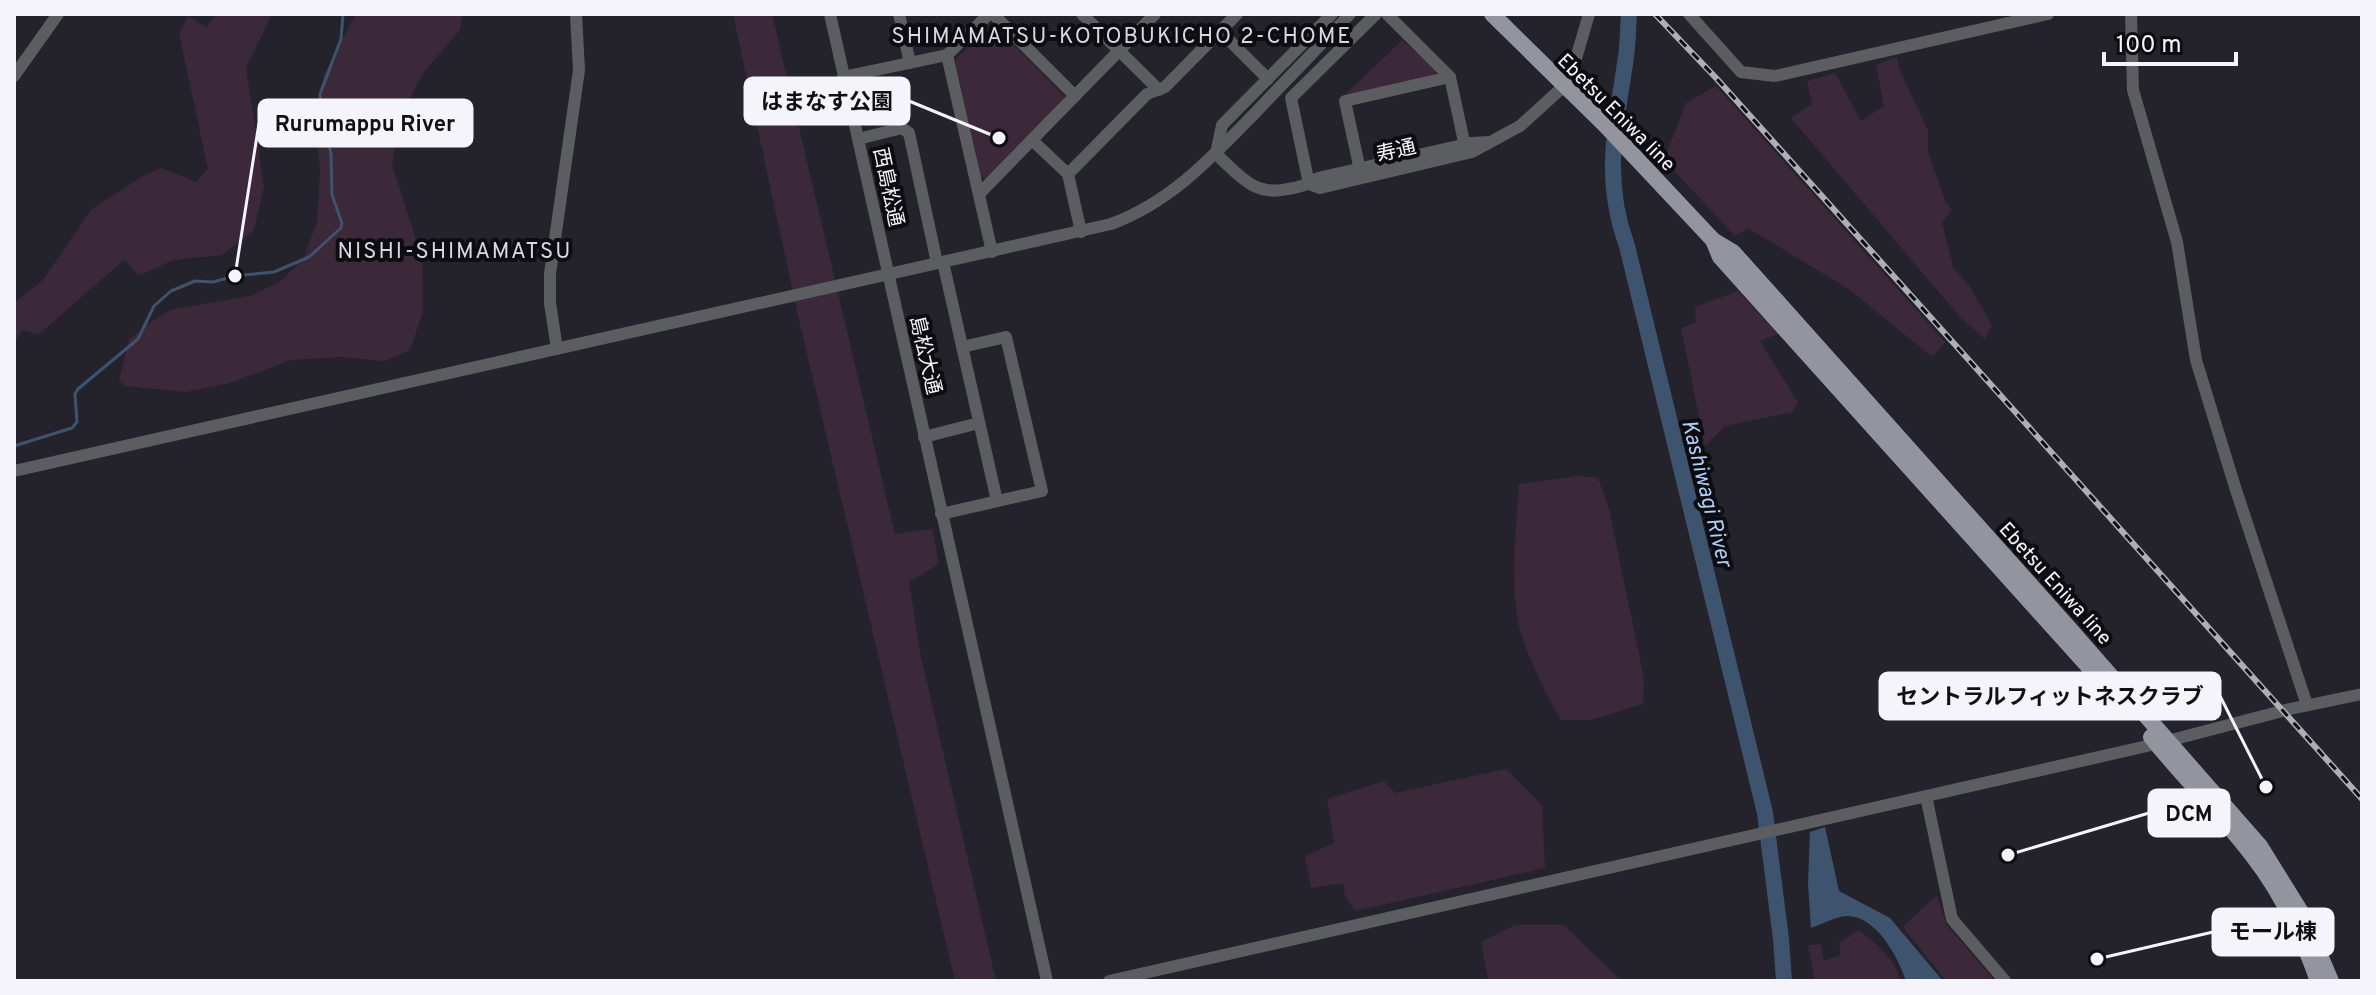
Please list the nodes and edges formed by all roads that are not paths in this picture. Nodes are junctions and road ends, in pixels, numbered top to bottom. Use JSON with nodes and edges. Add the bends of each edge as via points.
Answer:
{"nodes":[{"id":1,"x":58,"y":14,"type":"edge"},
{"id":2,"x":576,"y":14,"type":"edge"},
{"id":3,"x":830,"y":14,"type":"edge"},
{"id":4,"x":899,"y":14,"type":"edge"},
{"id":5,"x":991,"y":14,"type":"edge"},
{"id":6,"x":1082,"y":14,"type":"edge"},
{"id":7,"x":1155,"y":14,"type":"edge"},
{"id":8,"x":1237,"y":14,"type":"edge"},
{"id":9,"x":1332,"y":14,"type":"edge"},
{"id":10,"x":1350,"y":14,"type":"edge"},
{"id":11,"x":1376,"y":14,"type":"edge"},
{"id":12,"x":1387,"y":14,"type":"edge"},
{"id":13,"x":1492,"y":14,"type":"edge"},
{"id":14,"x":1689,"y":14,"type":"edge"},
{"id":15,"x":2048,"y":14,"type":"edge"},
{"id":16,"x":2131,"y":14,"type":"edge"},
{"id":17,"x":1585,"y":16,"type":"edge"},
{"id":18,"x":1220,"y":31,"type":"junction"},
{"id":19,"x":1119,"y":50,"type":"junction"},
{"id":20,"x":947,"y":55,"type":"junction"},
{"id":21,"x":910,"y":63,"type":"junction"},
{"id":22,"x":14,"y":76,"type":"edge"},
{"id":23,"x":843,"y":77,"type":"junction"},
{"id":24,"x":1450,"y":77,"type":"junction"},
{"id":25,"x":1268,"y":79,"type":"junction"},
{"id":26,"x":1564,"y":86,"type":"junction"},
{"id":27,"x":1159,"y":90,"type":"junction"},
{"id":28,"x":1075,"y":96,"type":"junction"},
{"id":29,"x":858,"y":139,"type":"junction"},
{"id":30,"x":1032,"y":140,"type":"junction"},
{"id":31,"x":1466,"y":149,"type":"junction"},
{"id":32,"x":1216,"y":154,"type":"junction"},
{"id":33,"x":1068,"y":174,"type":"junction"},
{"id":34,"x":1361,"y":174,"type":"junction"},
{"id":35,"x":1309,"y":184,"type":"junction"},
{"id":36,"x":979,"y":194,"type":"junction"},
{"id":37,"x":1081,"y":232,"type":"junction"},
{"id":38,"x":992,"y":252,"type":"junction"},
{"id":39,"x":940,"y":263,"type":"junction"},
{"id":40,"x":888,"y":275,"type":"junction"},
{"id":41,"x":962,"y":347,"type":"junction"},
{"id":42,"x":557,"y":349,"type":"junction"},
{"id":43,"x":979,"y":423,"type":"junction"},
{"id":44,"x":924,"y":437,"type":"junction"},
{"id":45,"x":14,"y":471,"type":"edge"},
{"id":46,"x":997,"y":501,"type":"junction"},
{"id":47,"x":941,"y":514,"type":"junction"},
{"id":48,"x":2362,"y":694,"type":"edge"},
{"id":49,"x":2307,"y":705,"type":"junction"},
{"id":50,"x":2162,"y":742,"type":"junction"},
{"id":51,"x":1926,"y":796,"type":"junction"},
{"id":52,"x":1047,"y":981,"type":"edge"},
{"id":53,"x":1109,"y":981,"type":"edge"},
{"id":54,"x":2005,"y":981,"type":"edge"},
{"id":55,"x":2318,"y":981,"type":"edge"},
{"id":56,"x":2331,"y":981,"type":"edge"}],
"edges":[{"from":1,"to":22,"type":"street"},
{"from":2,"to":42,"type":"street","via":[[579,70],[550,274]]},
{"from":3,"to":23,"type":"street","name":"西島松通"},
{"from":4,"to":21,"type":"street"},
{"from":5,"to":20,"type":"street"},
{"from":5,"to":28,"type":"street"},
{"from":6,"to":19,"type":"street"},
{"from":7,"to":19,"type":"street"},
{"from":8,"to":18,"type":"street"},
{"from":9,"to":25,"type":"street"},
{"from":10,"to":32,"type":"street"},
{"from":11,"to":35,"type":"street","via":[[1291,98]]},
{"from":12,"to":24,"type":"street"},
{"from":13,"to":26,"type":"main road","name":"Ebetsu Eniwa line"},
{"from":14,"to":15,"type":"street","via":[[1741,72],[1775,76]]},
{"from":16,"to":49,"type":"street","via":[[2133,90],[2177,242],[2196,360]]},
{"from":17,"to":26,"type":"street"},
{"from":18,"to":25,"type":"street"},
{"from":18,"to":27,"type":"street"},
{"from":19,"to":27,"type":"street"},
{"from":19,"to":28,"type":"street"},
{"from":20,"to":21,"type":"street"},
{"from":20,"to":36,"type":"street"},
{"from":21,"to":23,"type":"street"},
{"from":23,"to":29,"type":"street","name":"西島松通"},
{"from":24,"to":31,"type":"street"},
{"from":24,"to":34,"type":"street","via":[[1345,101]]},
{"from":25,"to":32,"type":"street","via":[[1222,125]]},
{"from":26,"to":31,"type":"street","name":"寿通","via":[[1520,126]]},
{"from":26,"to":50,"type":"main road","name":"Ebetsu Eniwa line","via":[[1713,240],[1720,257]]},
{"from":27,"to":33,"type":"street","via":[[1147,94]]},
{"from":28,"to":30,"type":"street"},
{"from":29,"to":39,"type":"street","via":[[902,128],[909,133]]},
{"from":29,"to":40,"type":"street","name":"西島松通"},
{"from":30,"to":33,"type":"street"},
{"from":30,"to":36,"type":"street"},
{"from":31,"to":34,"type":"street","name":"寿通"},
{"from":32,"to":35,"type":"street","name":"寿通","via":[[1264,192]]},
{"from":32,"to":37,"type":"street","via":[[1150,205]]},
{"from":33,"to":37,"type":"street"},
{"from":34,"to":35,"type":"street","name":"寿通","via":[[1320,188]]},
{"from":36,"to":38,"type":"street"},
{"from":37,"to":38,"type":"street"},
{"from":38,"to":39,"type":"street"},
{"from":39,"to":40,"type":"street"},
{"from":39,"to":41,"type":"street"},
{"from":40,"to":42,"type":"street"},
{"from":40,"to":44,"type":"street","name":"島松大通"},
{"from":41,"to":43,"type":"street"},
{"from":41,"to":46,"type":"street","via":[[1006,337],[1042,491]]},
{"from":42,"to":45,"type":"street"},
{"from":43,"to":44,"type":"street"},
{"from":43,"to":46,"type":"street"},
{"from":44,"to":47,"type":"street","name":"島松大通"},
{"from":46,"to":47,"type":"street"},
{"from":47,"to":52,"type":"street","name":"島松大通"},
{"from":48,"to":49,"type":"street"},
{"from":49,"to":50,"type":"street"},
{"from":50,"to":51,"type":"street"},
{"from":50,"to":55,"type":"main road","name":"Ebetsu Eniwa line","via":[[2285,903]]},
{"from":50,"to":56,"type":"main road","name":"Ebetsu Eniwa line","via":[[2277,870],[2313,933]]},
{"from":51,"to":53,"type":"street"},
{"from":51,"to":54,"type":"street","via":[[1952,919]]}]}
